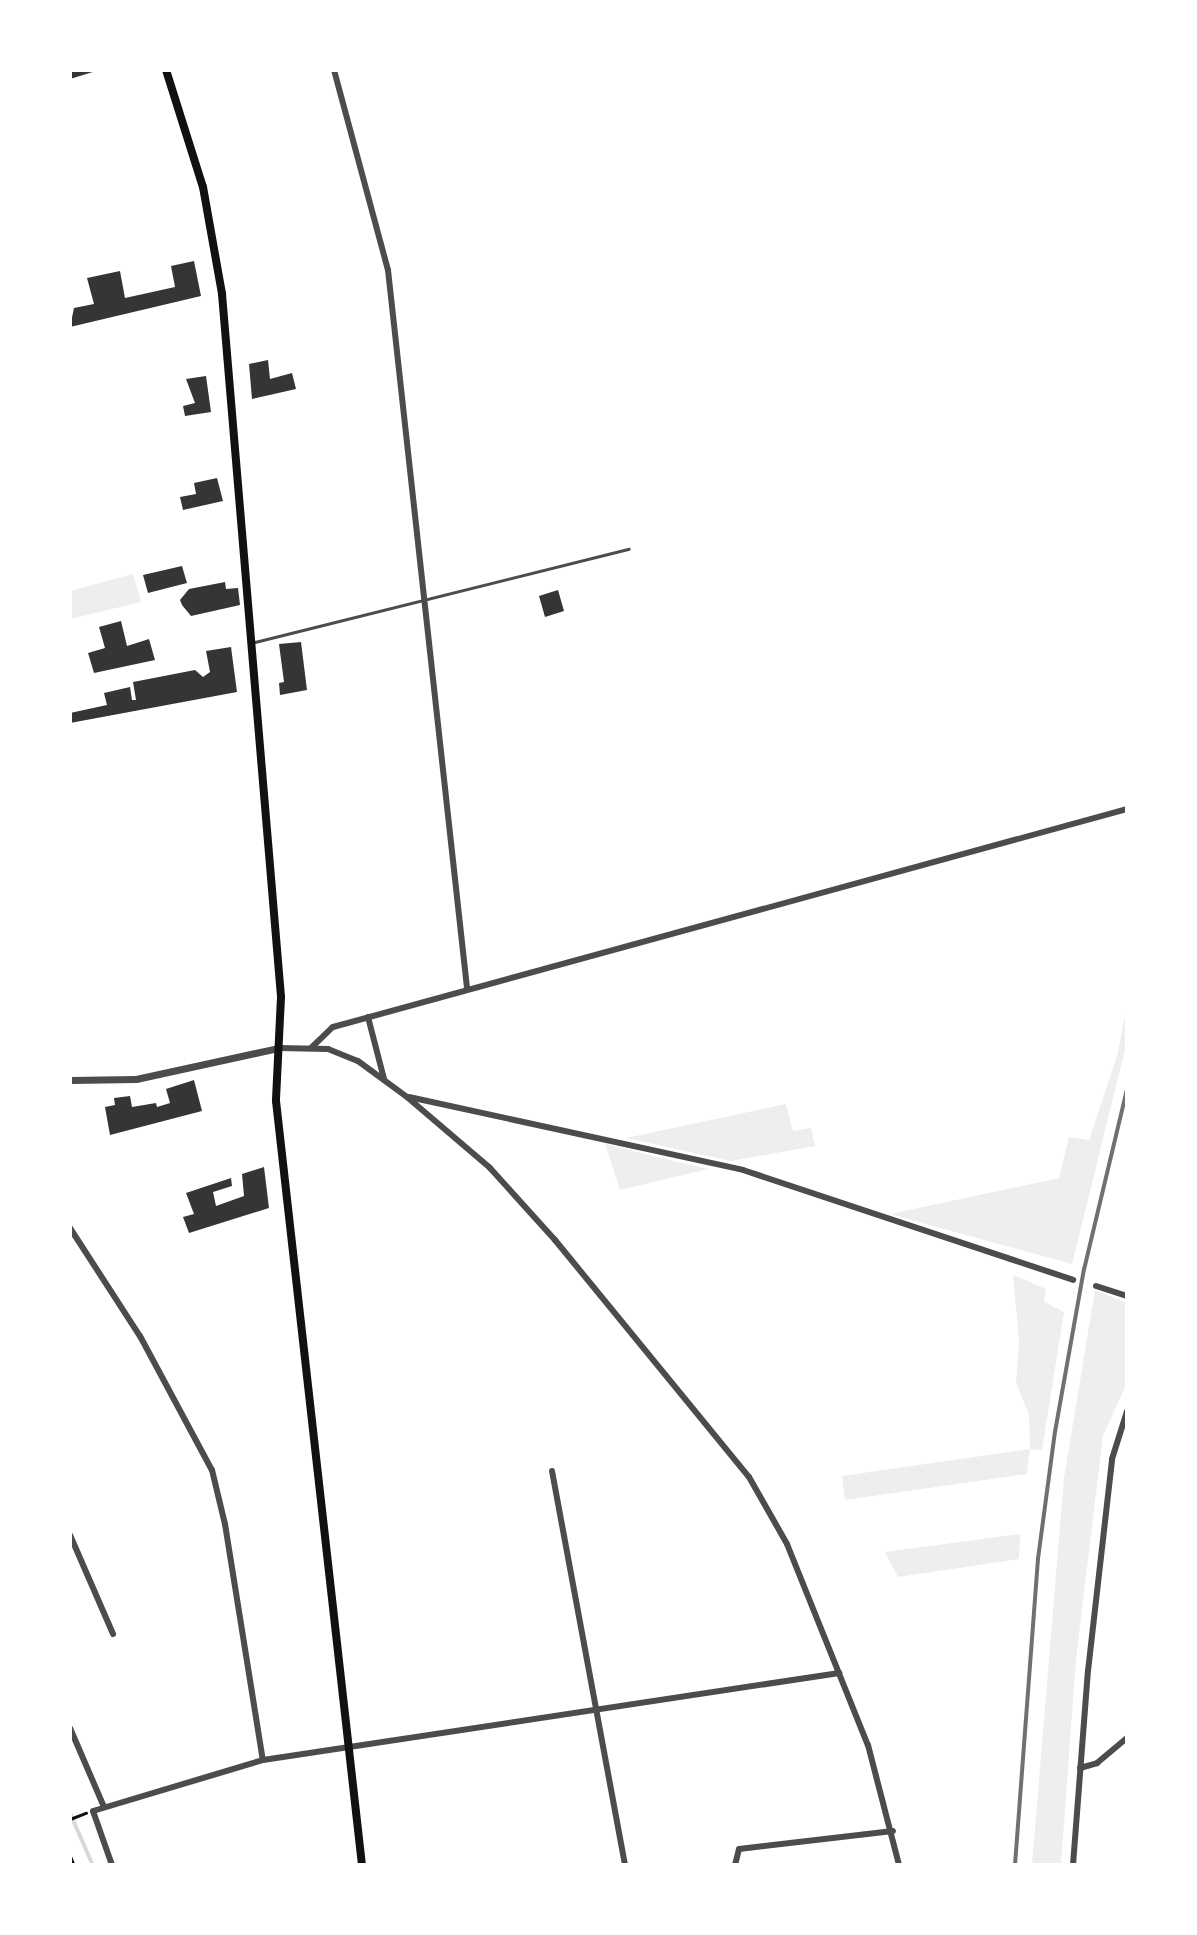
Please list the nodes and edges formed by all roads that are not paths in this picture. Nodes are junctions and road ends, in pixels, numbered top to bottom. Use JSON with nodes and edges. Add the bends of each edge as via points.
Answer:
{"nodes":[{"id":1,"x":166,"y":70,"type":"edge"},
{"id":2,"x":334,"y":70,"type":"edge"},
{"id":3,"x":629,"y":549,"type":"dead end"},
{"id":4,"x":427,"y":601,"type":"junction"},
{"id":5,"x":253,"y":642,"type":"junction"},
{"id":6,"x":1127,"y":809,"type":"edge"},
{"id":7,"x":467,"y":988,"type":"junction"},
{"id":8,"x":368,"y":1017,"type":"junction"},
{"id":9,"x":278,"y":1048,"type":"junction"},
{"id":10,"x":311,"y":1048,"type":"junction"},
{"id":11,"x":384,"y":1079,"type":"junction"},
{"id":12,"x":70,"y":1080,"type":"edge"},
{"id":13,"x":407,"y":1097,"type":"junction"},
{"id":14,"x":70,"y":1228,"type":"edge"},
{"id":15,"x":1073,"y":1280,"type":"dead end"},
{"id":16,"x":1096,"y":1286,"type":"dead end"},
{"id":17,"x":1127,"y":1296,"type":"edge"},
{"id":18,"x":1127,"y":1411,"type":"edge"},
{"id":19,"x":552,"y":1471,"type":"dead end"},
{"id":20,"x":70,"y":1535,"type":"edge"},
{"id":21,"x":113,"y":1634,"type":"dead end"},
{"id":22,"x":839,"y":1673,"type":"junction"},
{"id":23,"x":598,"y":1709,"type":"junction"},
{"id":24,"x":70,"y":1728,"type":"edge"},
{"id":25,"x":1127,"y":1738,"type":"edge"},
{"id":26,"x":349,"y":1745,"type":"junction"},
{"id":27,"x":263,"y":1760,"type":"junction"},
{"id":28,"x":1080,"y":1768,"type":"junction"},
{"id":29,"x":104,"y":1807,"type":"junction"},
{"id":30,"x":893,"y":1831,"type":"junction"},
{"id":31,"x":112,"y":1865,"type":"edge"},
{"id":32,"x":362,"y":1865,"type":"edge"},
{"id":33,"x":625,"y":1865,"type":"edge"},
{"id":34,"x":735,"y":1865,"type":"edge"},
{"id":35,"x":899,"y":1865,"type":"edge"},
{"id":36,"x":1073,"y":1865,"type":"edge"}],
"edges":[{"from":1,"to":5,"type":"main road","via":[[216,245]]},
{"from":2,"to":4,"type":"street","via":[[388,270]]},
{"from":3,"to":4,"type":"lane"},
{"from":4,"to":5,"type":"lane"},
{"from":4,"to":7,"type":"street"},
{"from":5,"to":9,"type":"main road"},
{"from":6,"to":7,"type":"street"},
{"from":7,"to":8,"type":"street"},
{"from":8,"to":10,"type":"street","via":[[333,1027]]},
{"from":8,"to":11,"type":"street"},
{"from":9,"to":10,"type":"street"},
{"from":9,"to":12,"type":"street","via":[[136,1079]]},
{"from":9,"to":26,"type":"main road","via":[[276,1101]]},
{"from":10,"to":11,"type":"street","via":[[342,1053]]},
{"from":11,"to":13,"type":"street"},
{"from":13,"to":15,"type":"street","via":[[743,1170]]},
{"from":13,"to":22,"type":"street","via":[[490,1168],[546,1230],[749,1477],[787,1544]]},
{"from":14,"to":27,"type":"street","via":[[140,1336],[212,1470]]},
{"from":16,"to":17,"type":"street"},
{"from":18,"to":28,"type":"street","via":[[1112,1459]]},
{"from":19,"to":23,"type":"street"},
{"from":20,"to":21,"type":"street"},
{"from":22,"to":23,"type":"street"},
{"from":22,"to":30,"type":"street","via":[[872,1755]]},
{"from":23,"to":26,"type":"street"},
{"from":23,"to":33,"type":"street"},
{"from":24,"to":29,"type":"street"},
{"from":25,"to":28,"type":"street","via":[[1097,1763]]},
{"from":26,"to":27,"type":"street"},
{"from":26,"to":32,"type":"main road"},
{"from":27,"to":29,"type":"street"},
{"from":28,"to":36,"type":"street"},
{"from":29,"to":31,"type":"street","via":[[93,1811]]},
{"from":30,"to":34,"type":"street","via":[[739,1849]]},
{"from":30,"to":35,"type":"street"}]}
